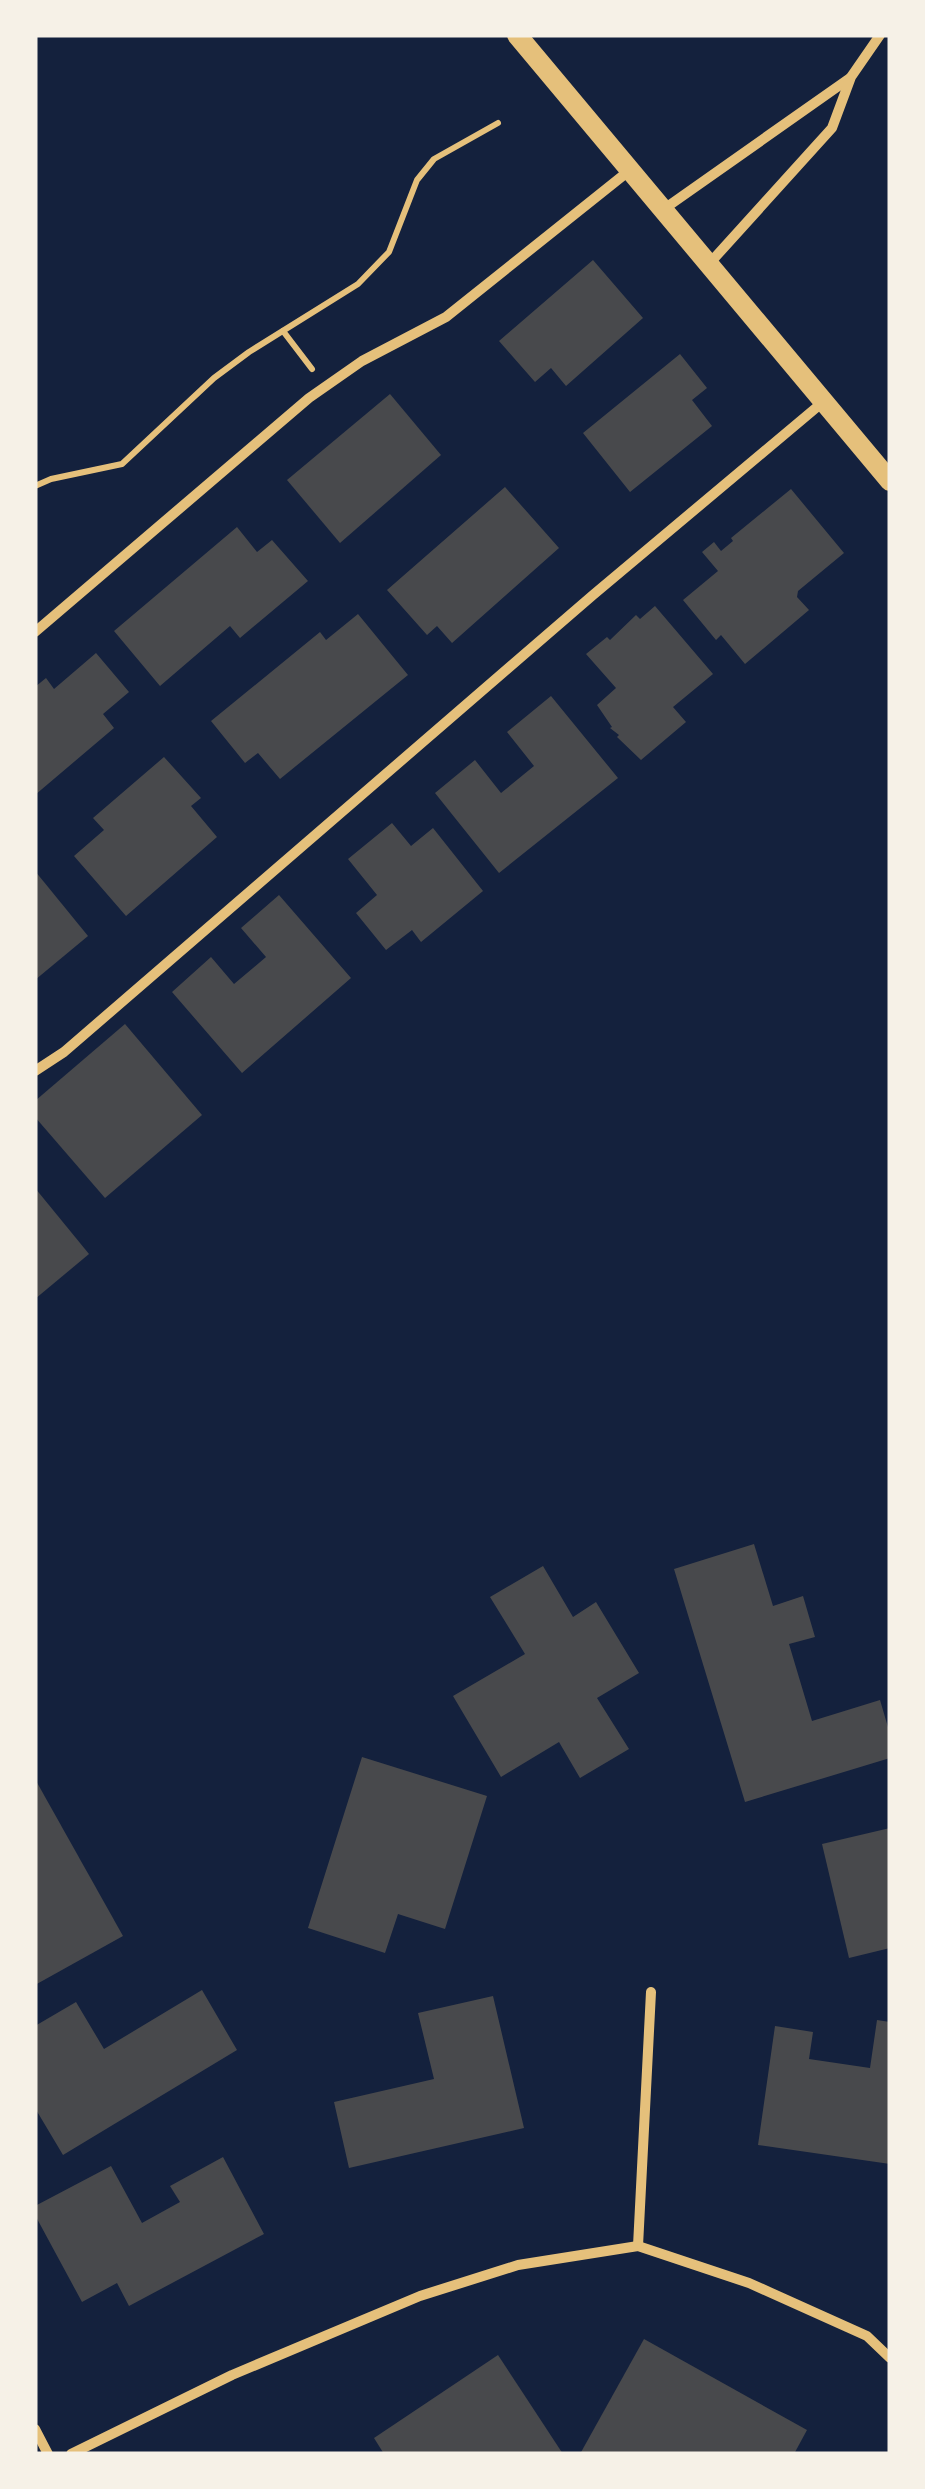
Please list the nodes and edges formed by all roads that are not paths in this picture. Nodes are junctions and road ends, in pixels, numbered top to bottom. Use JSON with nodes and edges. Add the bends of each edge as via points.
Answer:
{"nodes":[{"id":1,"x":517,"y":35,"type":"edge"},
{"id":2,"x":880,"y":35,"type":"edge"},
{"id":3,"x":851,"y":77,"type":"junction"},
{"id":4,"x":630,"y":170,"type":"junction"},
{"id":5,"x":663,"y":210,"type":"junction"},
{"id":6,"x":709,"y":264,"type":"junction"},
{"id":7,"x":824,"y":401,"type":"junction"},
{"id":8,"x":890,"y":481,"type":"edge"},
{"id":9,"x":35,"y":632,"type":"edge"},
{"id":10,"x":35,"y":1071,"type":"edge"},
{"id":11,"x":652,"y":1992,"type":"dead end"},
{"id":12,"x":638,"y":2246,"type":"junction"},
{"id":13,"x":890,"y":2358,"type":"edge"},
{"id":14,"x":35,"y":2429,"type":"edge"},
{"id":15,"x":48,"y":2454,"type":"edge"},
{"id":16,"x":71,"y":2454,"type":"edge"}],
"edges":[{"from":1,"to":4,"type":"main road"},
{"from":2,"to":3,"type":"street"},
{"from":3,"to":5,"type":"street"},
{"from":3,"to":6,"type":"street","via":[[832,128]]},
{"from":4,"to":5,"type":"main road"},
{"from":4,"to":9,"type":"street","via":[[446,317],[326,387]]},
{"from":5,"to":6,"type":"main road"},
{"from":6,"to":7,"type":"main road"},
{"from":7,"to":8,"type":"main road"},
{"from":7,"to":10,"type":"street"},
{"from":11,"to":12,"type":"street"},
{"from":12,"to":13,"type":"street","via":[[799,2305],[866,2336]]},
{"from":12,"to":16,"type":"street","via":[[518,2265],[420,2296],[232,2375]]},
{"from":14,"to":15,"type":"street"}]}
